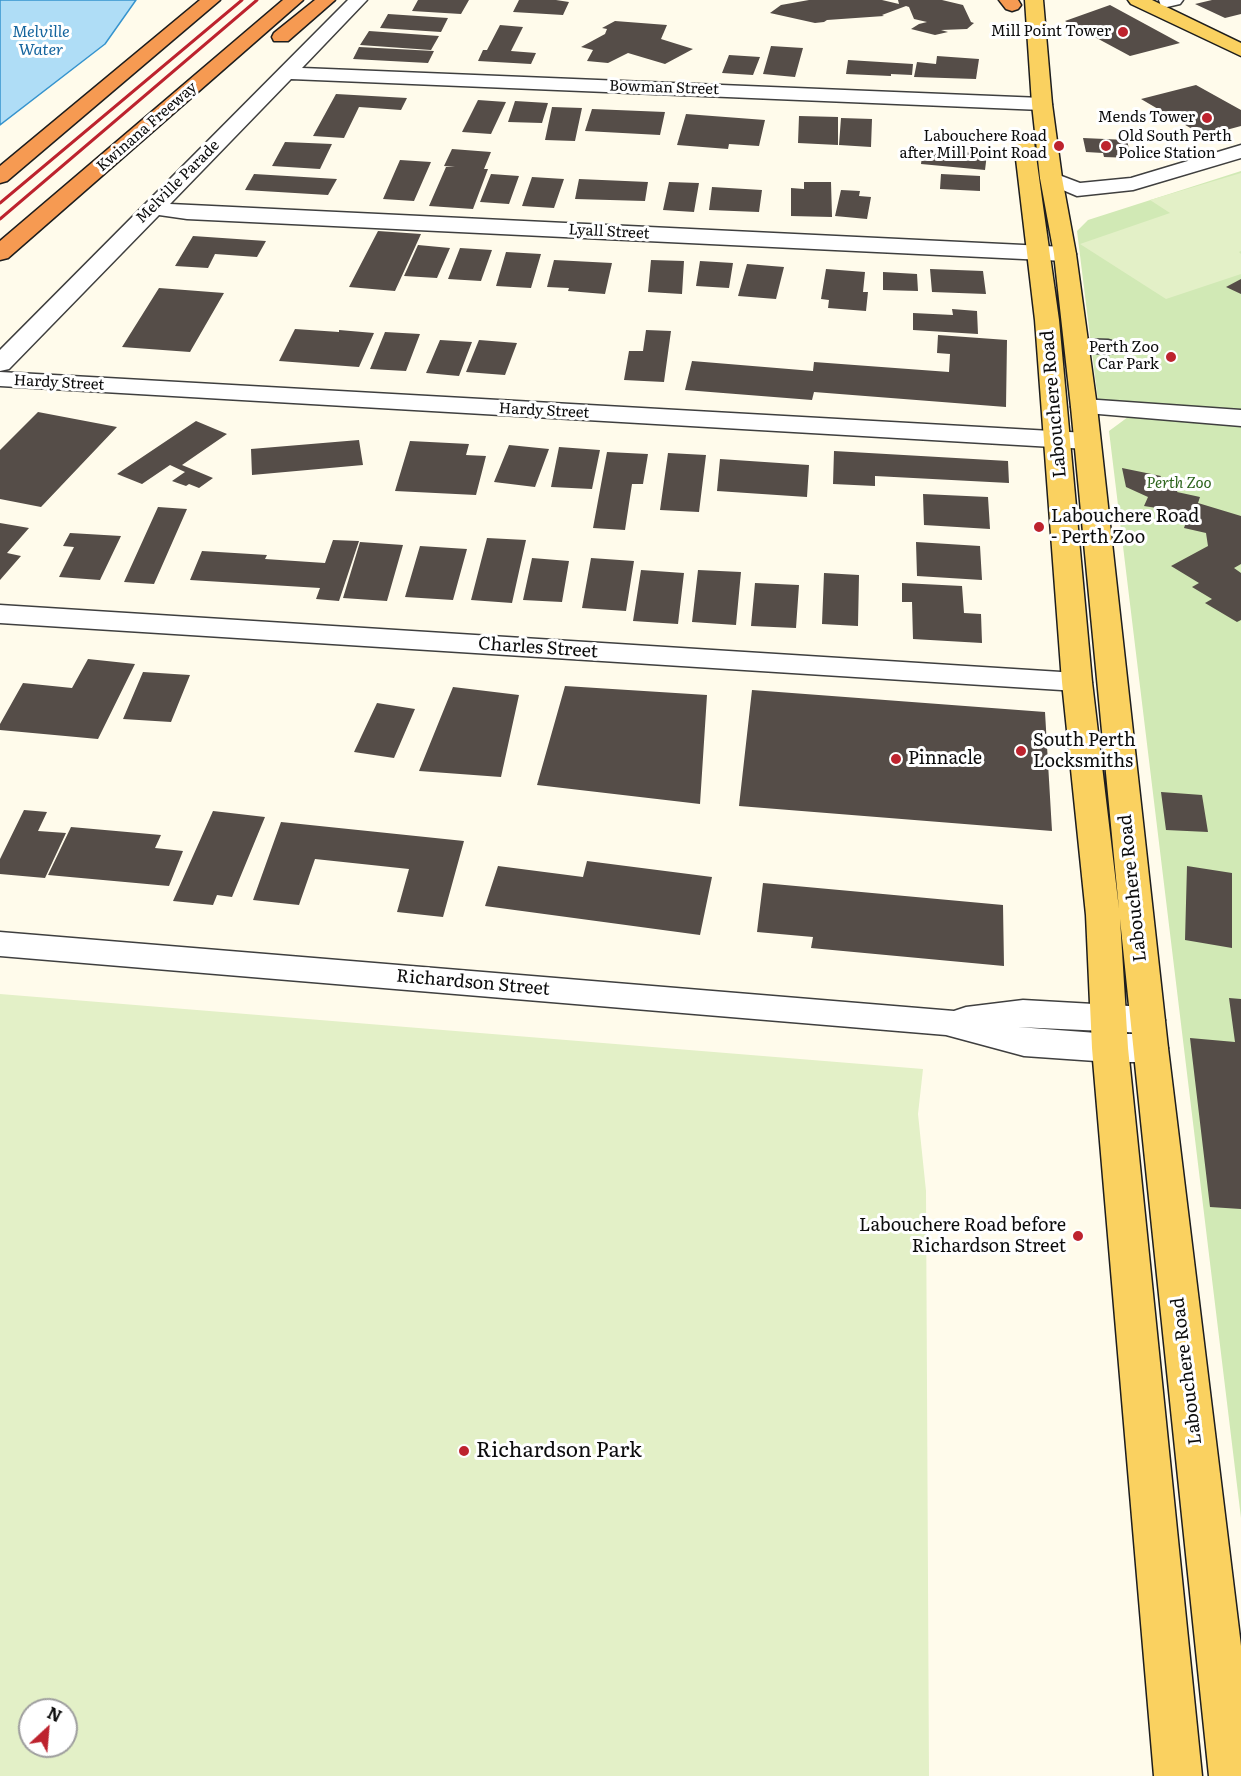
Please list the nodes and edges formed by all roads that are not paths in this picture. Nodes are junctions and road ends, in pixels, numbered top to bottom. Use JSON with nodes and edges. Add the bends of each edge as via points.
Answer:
{"nodes":[{"id":1,"x":212,"y":0,"type":"edge"},
{"id":2,"x":294,"y":0,"type":"edge"},
{"id":3,"x":326,"y":0,"type":"edge"},
{"id":4,"x":358,"y":0,"type":"edge"},
{"id":5,"x":1137,"y":0,"type":"edge"},
{"id":6,"x":1017,"y":1,"type":"edge"},
{"id":7,"x":1168,"y":1,"type":"edge"},
{"id":8,"x":1013,"y":26,"type":"dead end"},
{"id":9,"x":1241,"y":38,"type":"edge"},
{"id":10,"x":1241,"y":50,"type":"edge"},
{"id":11,"x":287,"y":73,"type":"junction"},
{"id":12,"x":1026,"y":96,"type":"junction"},
{"id":13,"x":164,"y":113,"type":"junction"},
{"id":14,"x":1241,"y":151,"type":"edge"},
{"id":15,"x":0,"y":177,"type":"edge"},
{"id":16,"x":1051,"y":198,"type":"junction"},
{"id":17,"x":152,"y":208,"type":"junction"},
{"id":18,"x":1051,"y":253,"type":"junction"},
{"id":19,"x":0,"y":254,"type":"edge"},
{"id":20,"x":1077,"y":346,"type":"junction"},
{"id":21,"x":1108,"y":347,"type":"dead end"},
{"id":22,"x":0,"y":364,"type":"edge"},
{"id":23,"x":0,"y":380,"type":"edge"},
{"id":24,"x":1084,"y":407,"type":"junction"},
{"id":25,"x":1241,"y":418,"type":"edge"},
{"id":26,"x":1072,"y":441,"type":"junction"},
{"id":27,"x":0,"y":614,"type":"edge"},
{"id":28,"x":1077,"y":682,"type":"junction"},
{"id":29,"x":0,"y":944,"type":"edge"},
{"id":30,"x":1108,"y":1033,"type":"junction"},
{"id":31,"x":1149,"y":1034,"type":"junction"},
{"id":32,"x":1178,"y":1776,"type":"edge"},
{"id":33,"x":1233,"y":1776,"type":"edge"}],
"edges":[{"from":1,"to":15,"type":"highway"},
{"from":2,"to":13,"type":"highway","name":"Kwinana Freeway"},
{"from":3,"to":13,"type":"highway","via":[[260,54]]},
{"from":4,"to":11,"type":"street","name":"Melville Parade"},
{"from":5,"to":10,"type":"main road"},
{"from":6,"to":8,"type":"main road","name":"Labouchere Road"},
{"from":6,"to":12,"type":"main road","name":"Labouchere Road"},
{"from":7,"to":9,"type":"main road"},
{"from":11,"to":12,"type":"street","name":"Bowman Street"},
{"from":11,"to":17,"type":"street","name":"Melville Parade"},
{"from":12,"to":16,"type":"main road","name":"Labouchere Road"},
{"from":13,"to":19,"type":"highway","name":"Kwinana Freeway"},
{"from":14,"to":16,"type":"street","via":[[1133,184],[1119,193]]},
{"from":16,"to":18,"type":"main road","name":"Labouchere Road"},
{"from":17,"to":18,"type":"street","name":"Lyall Street"},
{"from":17,"to":22,"type":"street","name":"Melville Parade"},
{"from":18,"to":20,"type":"main road","name":"Labouchere Road"},
{"from":18,"to":26,"type":"main road","name":"Labouchere Road","via":[[1047,320]]},
{"from":20,"to":21,"type":"street"},
{"from":20,"to":24,"type":"main road","name":"Labouchere Road"},
{"from":23,"to":26,"type":"street","name":"Hardy Street"},
{"from":24,"to":25,"type":"street"},
{"from":24,"to":26,"type":"main road","name":"Labouchere Road"},
{"from":26,"to":28,"type":"main road","name":"Labouchere Road"},
{"from":26,"to":31,"type":"main road","name":"Labouchere Road"},
{"from":27,"to":28,"type":"street","name":"Charles Street"},
{"from":28,"to":30,"type":"main road","name":"Labouchere Road","via":[[1102,915]]},
{"from":29,"to":30,"type":"street","name":"Richardson Street","via":[[946,1022],[1024,1042]]},
{"from":30,"to":31,"type":"street","name":"Richardson Street"},
{"from":30,"to":32,"type":"main road","name":"Labouchere Road"},
{"from":31,"to":33,"type":"main road","name":"Labouchere Road"}]}
